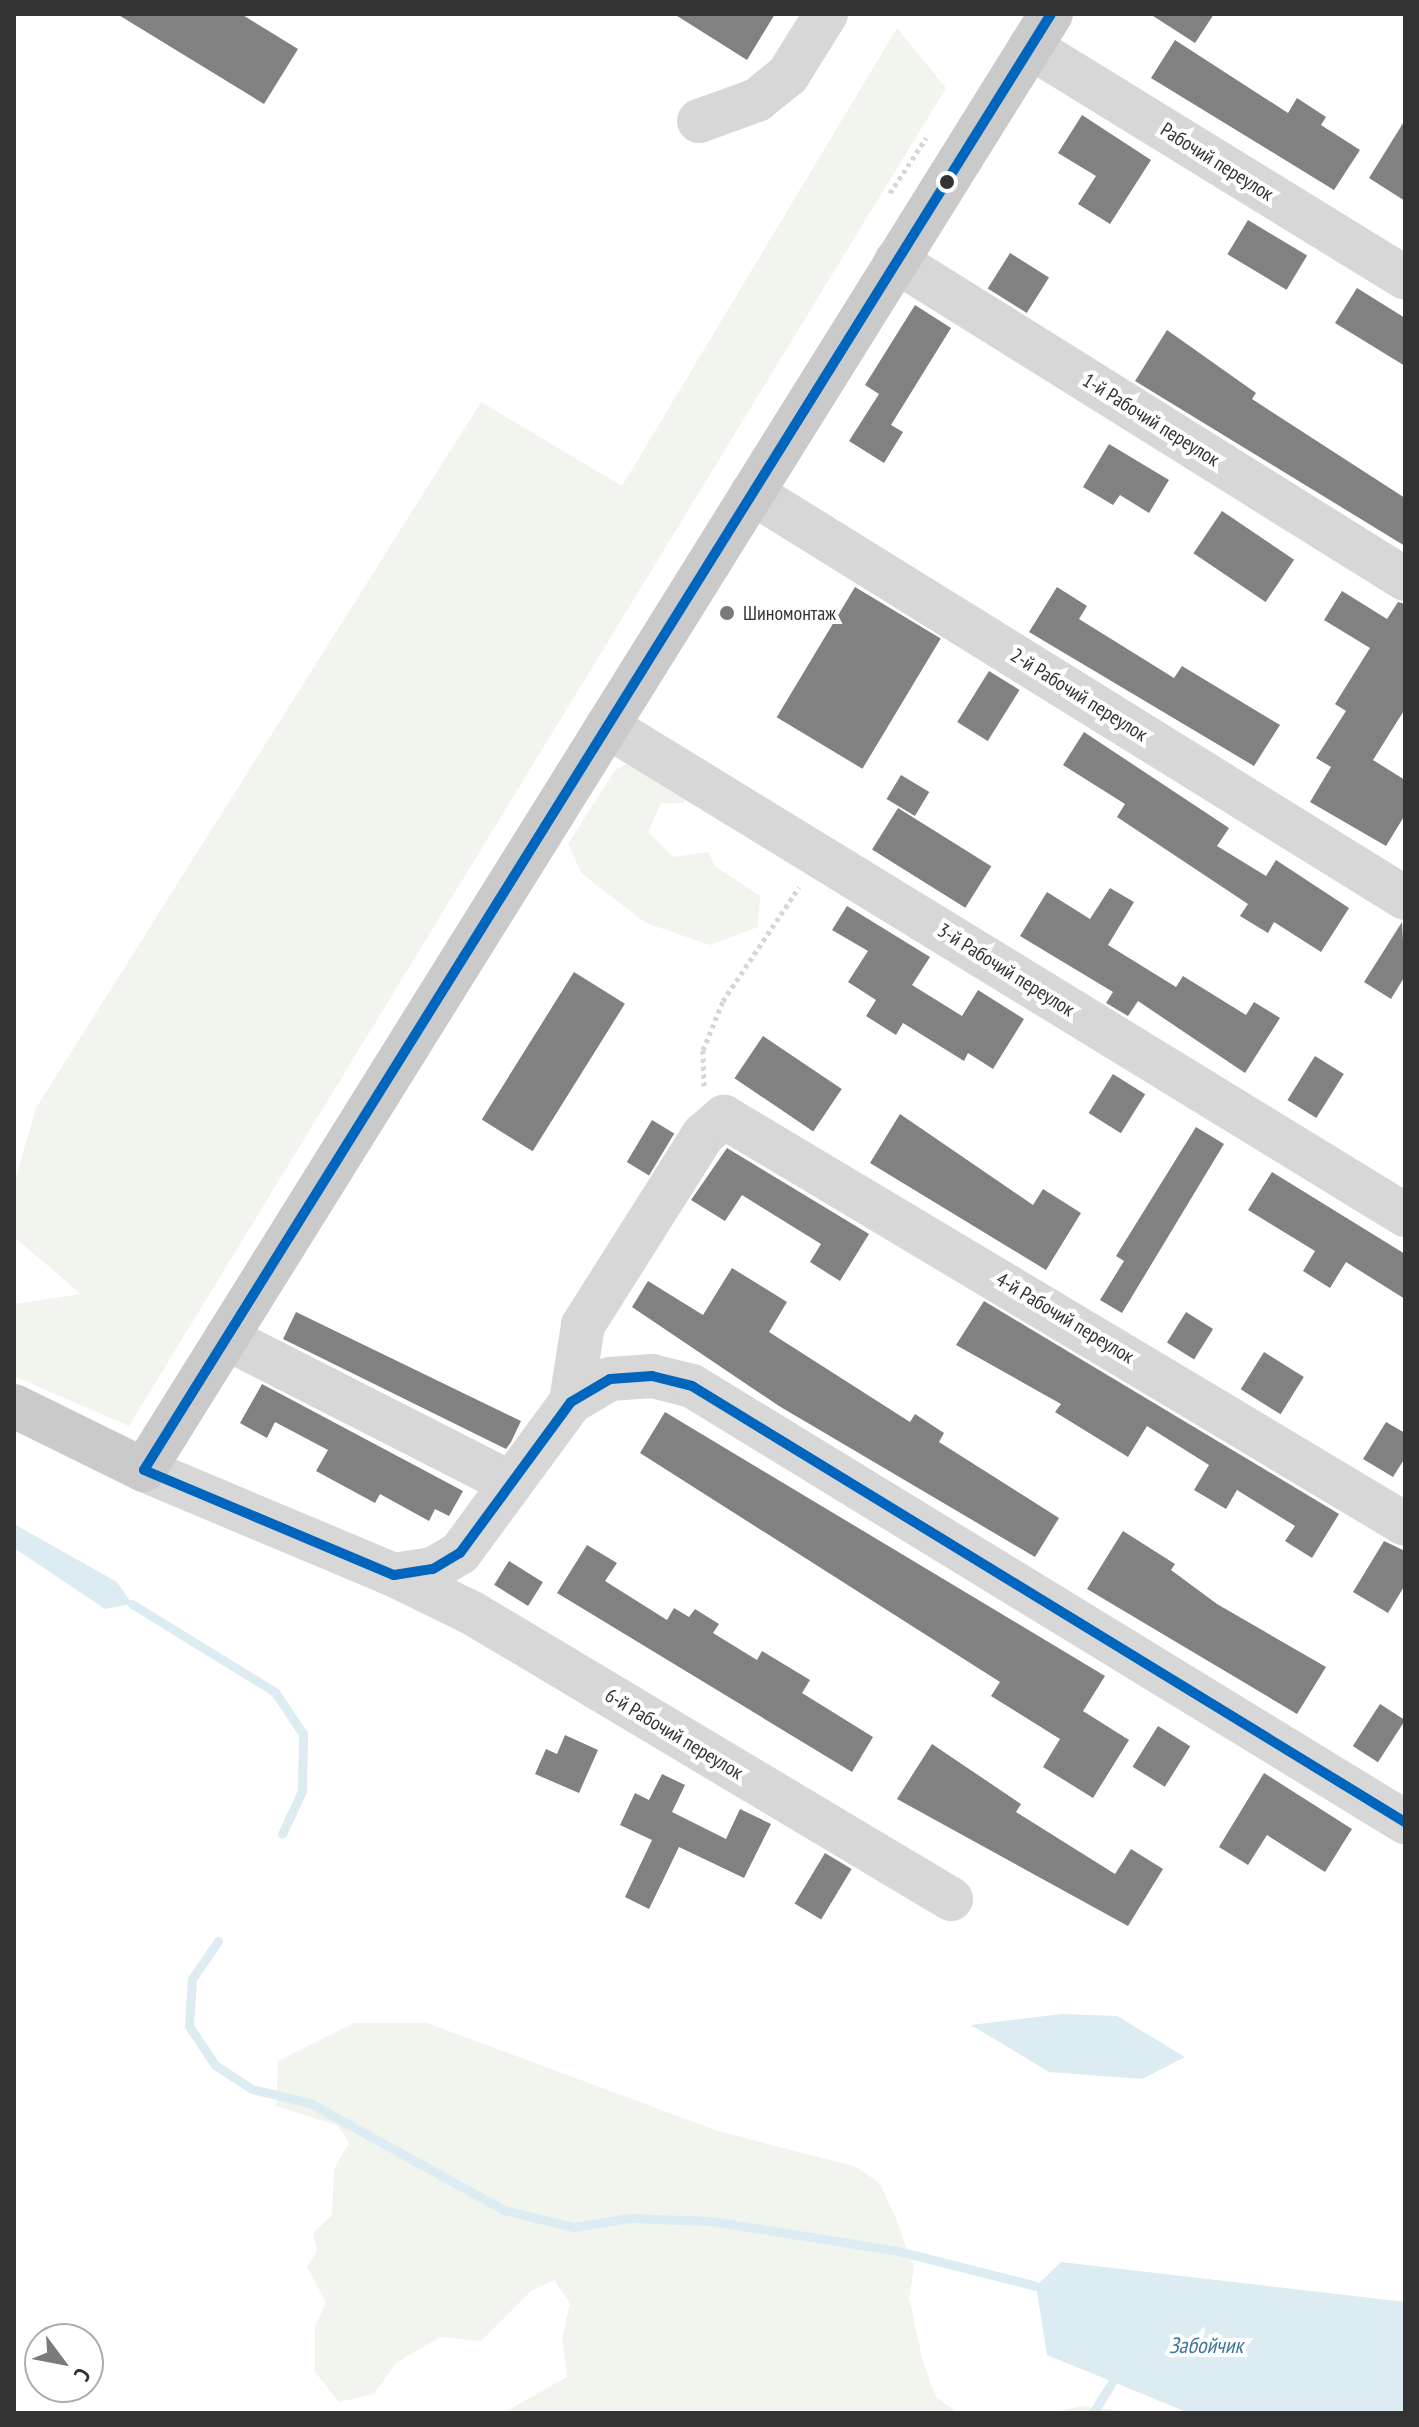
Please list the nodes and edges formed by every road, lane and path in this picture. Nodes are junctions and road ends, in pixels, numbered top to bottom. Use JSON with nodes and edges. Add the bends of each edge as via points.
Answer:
{"nodes":[{"id":1,"x":826,"y":14,"type":"edge"},
{"id":2,"x":1040,"y":30,"type":"edge"},
{"id":3,"x":699,"y":121,"type":"dead end"},
{"id":4,"x":896,"y":261,"type":"junction"},
{"id":5,"x":1405,"y":278,"type":"edge"},
{"id":6,"x":752,"y":493,"type":"junction"},
{"id":7,"x":1405,"y":579,"type":"edge"},
{"id":8,"x":607,"y":726,"type":"junction"},
{"id":9,"x":818,"y":855,"type":"junction"},
{"id":10,"x":1405,"y":898,"type":"edge"},
{"id":11,"x":724,"y":1117,"type":"junction"},
{"id":12,"x":1405,"y":1215,"type":"edge"},
{"id":13,"x":226,"y":1338,"type":"junction"},
{"id":14,"x":571,"y":1402,"type":"junction"},
{"id":15,"x":14,"y":1406,"type":"edge"},
{"id":16,"x":144,"y":1470,"type":"junction"},
{"id":17,"x":511,"y":1483,"type":"junction"},
{"id":18,"x":1405,"y":1524,"type":"edge"},
{"id":19,"x":394,"y":1575,"type":"junction"},
{"id":20,"x":1405,"y":1822,"type":"edge"},
{"id":21,"x":951,"y":1899,"type":"dead end"}],
"edges":[{"from":1,"to":3,"type":"street","via":[[788,75],[757,100]]},
{"from":2,"to":4,"type":"main road"},
{"from":2,"to":5,"type":"street","name":"Рабочий переулок"},
{"from":4,"to":6,"type":"main road"},
{"from":4,"to":7,"type":"street","name":"1-й Рабочий переулок"},
{"from":6,"to":8,"type":"main road"},
{"from":6,"to":10,"type":"street","name":"2-й Рабочий переулок"},
{"from":8,"to":9,"type":"street","name":"3-й Рабочий переулок"},
{"from":8,"to":13,"type":"main road"},
{"from":9,"to":11,"type":"path","via":[[723,1001],[703,1050],[704,1084]]},
{"from":9,"to":12,"type":"street","name":"3-й Рабочий переулок"},
{"from":11,"to":14,"type":"street","via":[[703,1135],[583,1325]]},
{"from":11,"to":18,"type":"street","name":"4-й Рабочий переулок"},
{"from":13,"to":16,"type":"main road"},
{"from":13,"to":17,"type":"street"},
{"from":14,"to":17,"type":"street"},
{"from":14,"to":20,"type":"street","via":[[610,1379],[652,1376],[692,1386]]},
{"from":15,"to":16,"type":"main road"},
{"from":16,"to":19,"type":"street","name":"6-й Рабочий переулок"},
{"from":17,"to":19,"type":"street","via":[[460,1553],[433,1569]]},
{"from":19,"to":21,"type":"street","name":"6-й Рабочий переулок","via":[[472,1613]]}]}
